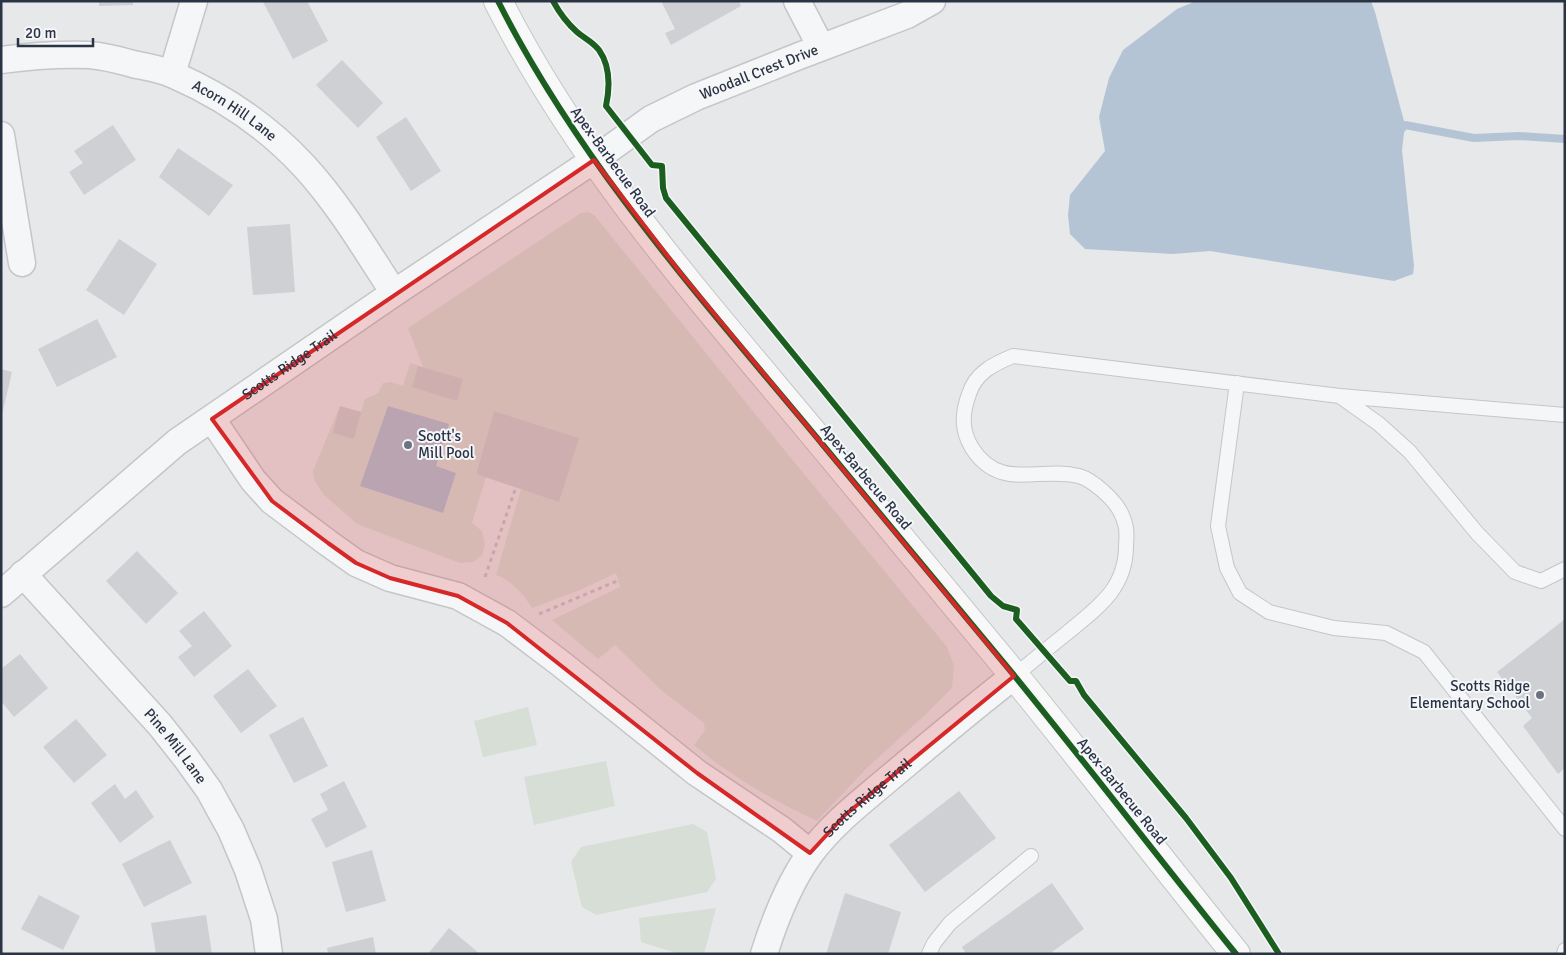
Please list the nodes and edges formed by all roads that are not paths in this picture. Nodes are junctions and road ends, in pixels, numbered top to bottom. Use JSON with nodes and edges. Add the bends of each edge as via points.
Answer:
{"nodes":[{"id":1,"x":194,"y":1,"type":"edge"},
{"id":2,"x":498,"y":1,"type":"edge"},
{"id":3,"x":797,"y":1,"type":"edge"},
{"id":4,"x":932,"y":1,"type":"edge"},
{"id":5,"x":820,"y":47,"type":"junction"},
{"id":6,"x":1,"y":60,"type":"edge"},
{"id":7,"x":172,"y":74,"type":"junction"},
{"id":8,"x":1,"y":135,"type":"edge"},
{"id":9,"x":594,"y":160,"type":"junction"},
{"id":10,"x":22,"y":263,"type":"dead end"},
{"id":11,"x":394,"y":293,"type":"junction"},
{"id":12,"x":1237,"y":383,"type":"junction"},
{"id":13,"x":1340,"y":396,"type":"junction"},
{"id":14,"x":1565,"y":415,"type":"edge"},
{"id":15,"x":212,"y":419,"type":"junction"},
{"id":16,"x":1565,"y":569,"type":"edge"},
{"id":17,"x":23,"y":574,"type":"junction"},
{"id":18,"x":1,"y":594,"type":"edge"},
{"id":19,"x":1014,"y":676,"type":"junction"},
{"id":20,"x":1565,"y":829,"type":"edge"},
{"id":21,"x":810,"y":853,"type":"junction"},
{"id":22,"x":1031,"y":856,"type":"dead end"},
{"id":23,"x":1565,"y":950,"type":"edge"},
{"id":24,"x":269,"y":954,"type":"edge"},
{"id":25,"x":764,"y":954,"type":"edge"},
{"id":26,"x":929,"y":954,"type":"edge"},
{"id":27,"x":1236,"y":954,"type":"edge"},
{"id":28,"x":1564,"y":954,"type":"edge"}],
"edges":[{"from":1,"to":7,"type":"street"},
{"from":2,"to":9,"type":"street","name":"Apex-Barbecue Road","via":[[517,39]]},
{"from":3,"to":5,"type":"street"},
{"from":4,"to":5,"type":"street","name":"Woodall Crest Drive","via":[[907,15]]},
{"from":5,"to":9,"type":"street","name":"Woodall Crest Drive","via":[[677,105]]},
{"from":6,"to":7,"type":"street","name":"Acorn Hill Lane","via":[[90,55]]},
{"from":7,"to":11,"type":"street","name":"Acorn Hill Lane","via":[[244,114],[304,166],[350,226]]},
{"from":8,"to":10,"type":"street"},
{"from":9,"to":11,"type":"street","name":"Scotts Ridge Trail"},
{"from":9,"to":19,"type":"street","name":"Apex-Barbecue Road","via":[[683,276]]},
{"from":11,"to":15,"type":"street","name":"Scotts Ridge Trail"},
{"from":12,"to":13,"type":"lane"},
{"from":12,"to":19,"type":"lane","via":[[1013,356],[993,364],[980,375],[963,410],[966,437],[977,455],[988,466],[1010,475],[1057,473],[1081,476],[1110,498],[1120,510],[1127,527],[1126,557],[1121,576],[1111,594]]},
{"from":12,"to":20,"type":"lane","via":[[1218,526],[1228,568],[1240,593],[1269,612],[1334,628],[1386,633],[1424,652]]},
{"from":13,"to":14,"type":"lane"},
{"from":13,"to":16,"type":"lane","via":[[1410,452],[1477,533],[1515,572],[1541,581]]},
{"from":15,"to":17,"type":"street","name":"Scotts Ridge Trail","via":[[177,442]]},
{"from":15,"to":21,"type":"street","via":[[253,480],[295,520],[364,566],[390,578],[458,596],[507,623],[697,773],[782,830]]},
{"from":17,"to":18,"type":"street","name":"Scotts Ridge Trail"},
{"from":17,"to":24,"type":"street","name":"Pine Mill Lane","via":[[160,725],[209,790],[248,870],[264,918]]},
{"from":19,"to":21,"type":"street","name":"Scotts Ridge Trail","via":[[846,815]]},
{"from":19,"to":27,"type":"street","name":"Apex-Barbecue Road"},
{"from":21,"to":25,"type":"street","name":"Scotts Ridge Trail","via":[[773,926]]},
{"from":22,"to":26,"type":"lane","via":[[950,923]]},
{"from":23,"to":28,"type":"lane"}]}
